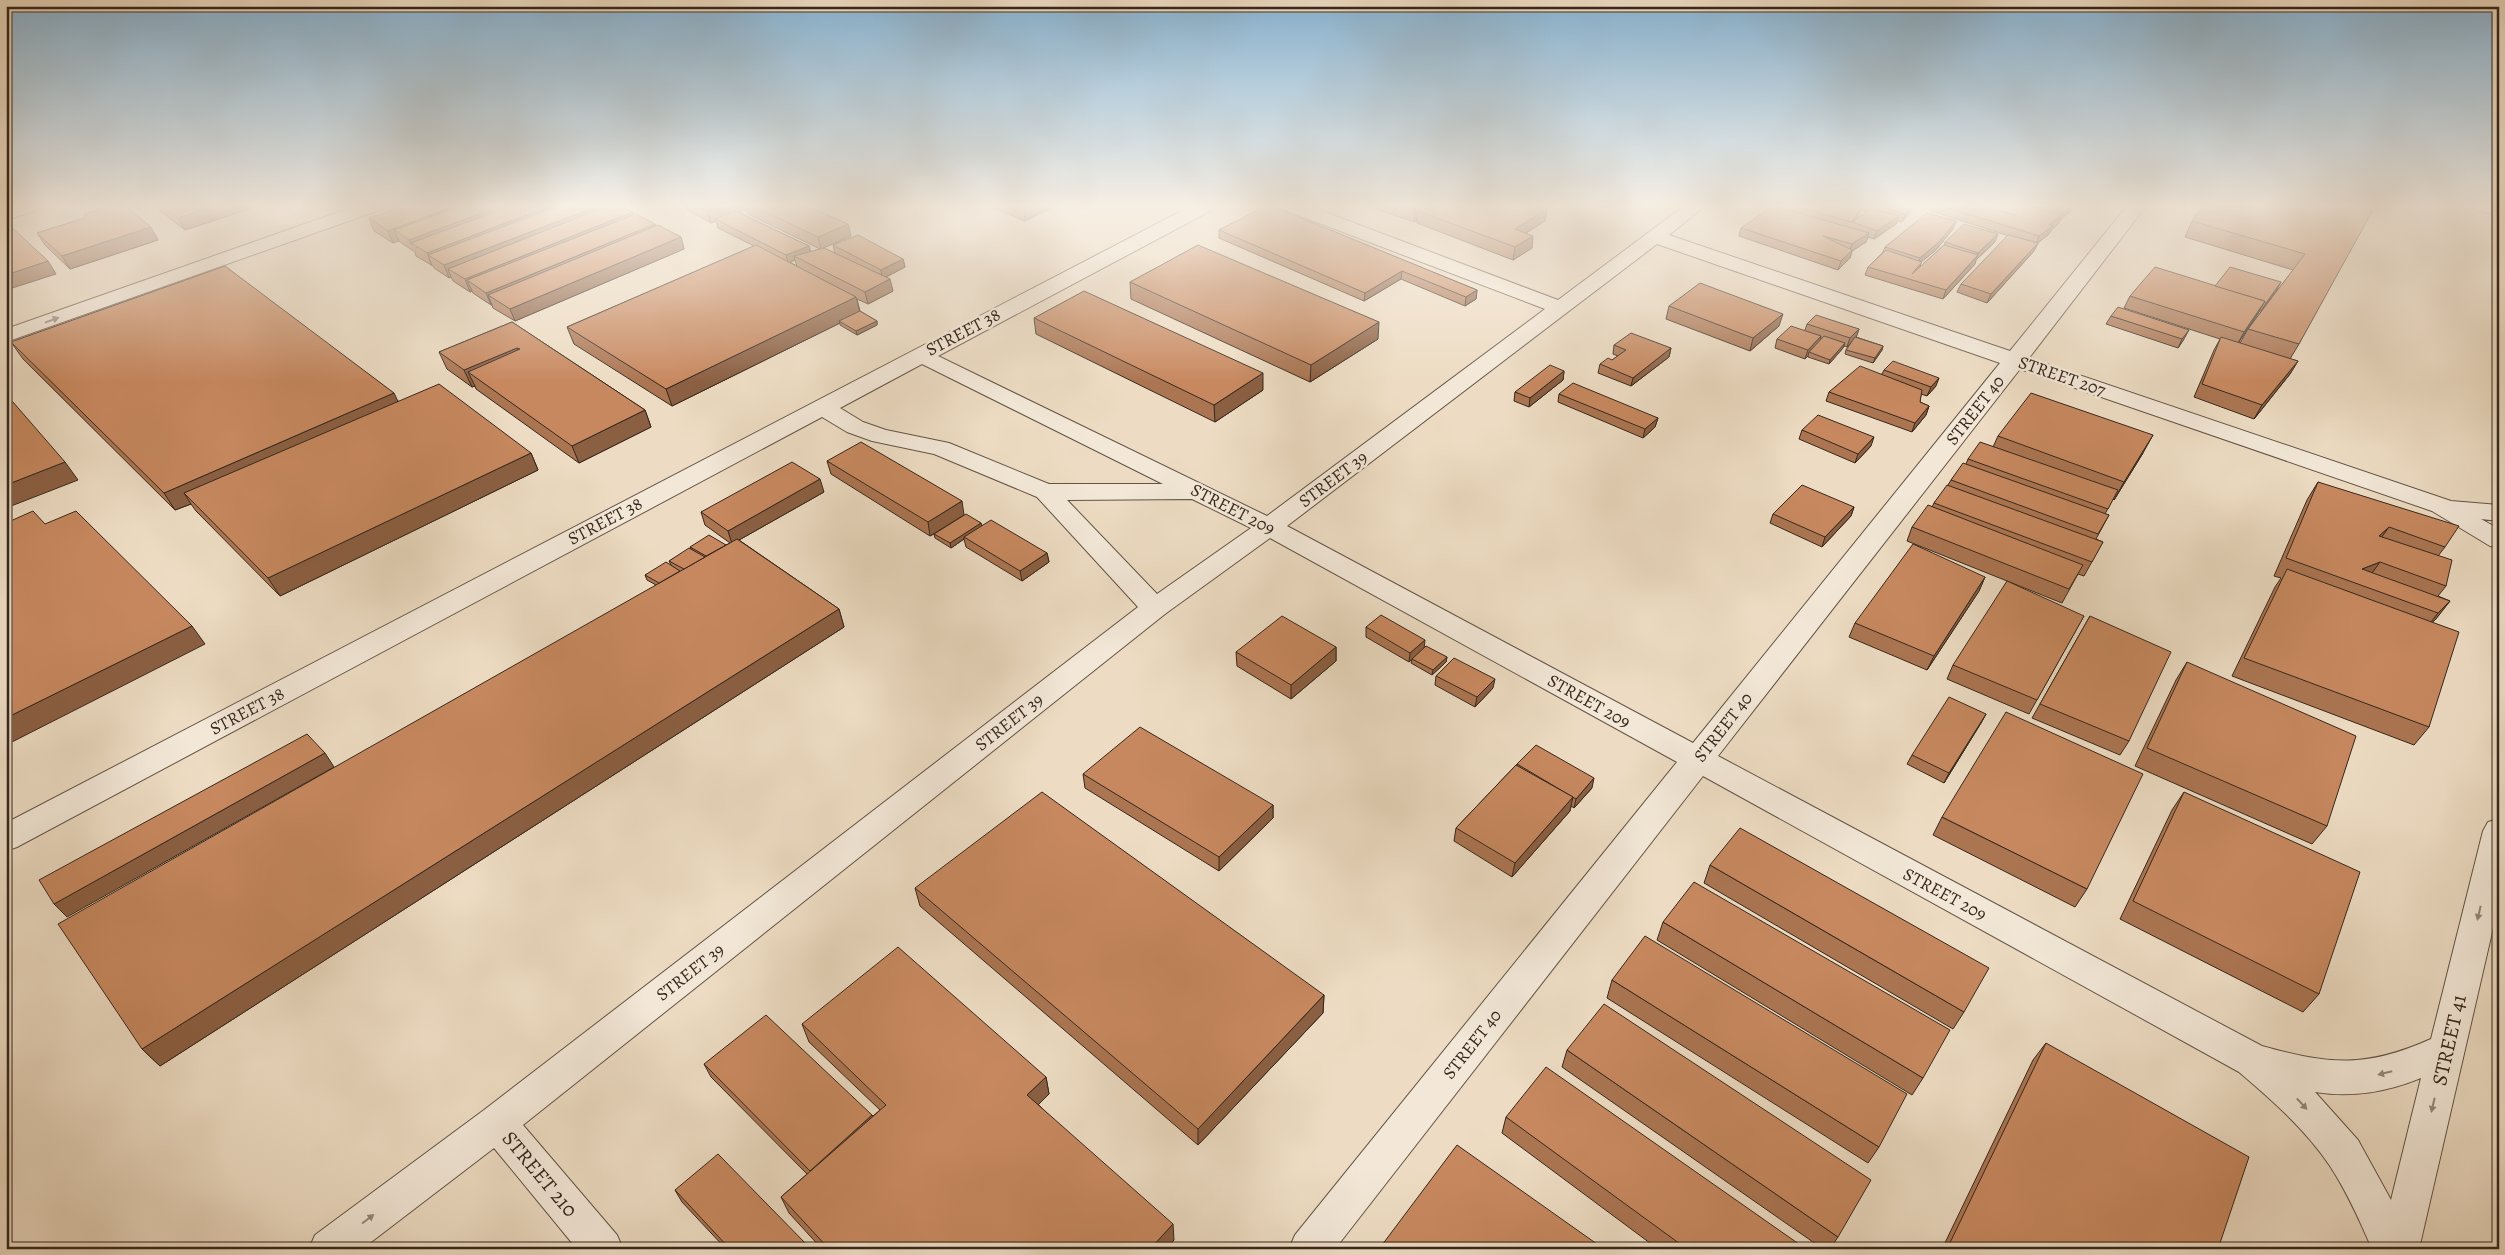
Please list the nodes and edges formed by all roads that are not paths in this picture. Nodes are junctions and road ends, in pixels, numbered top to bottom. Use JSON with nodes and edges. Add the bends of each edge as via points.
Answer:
{"nodes":[{"id":1,"x":167,"y":265,"type":"edge"},
{"id":2,"x":208,"y":265,"type":"edge"},
{"id":3,"x":1093,"y":265,"type":"edge"},
{"id":4,"x":1446,"y":265,"type":"edge"},
{"id":5,"x":1618,"y":265,"type":"edge"},
{"id":6,"x":1736,"y":265,"type":"edge"},
{"id":7,"x":2091,"y":265,"type":"edge"},
{"id":8,"x":1560,"y":308,"type":"junction"},
{"id":9,"x":6,"y":321,"type":"edge"},
{"id":10,"x":6,"y":336,"type":"edge"},
{"id":11,"x":920,"y":355,"type":"junction"},
{"id":12,"x":2015,"y":360,"type":"junction"},
{"id":13,"x":821,"y":407,"type":"junction"},
{"id":14,"x":1046,"y":492,"type":"junction"},
{"id":15,"x":1198,"y":492,"type":"junction"},
{"id":16,"x":2441,"y":506,"type":"junction"},
{"id":17,"x":2499,"y":513,"type":"edge"},
{"id":18,"x":1269,"y":527,"type":"junction"},
{"id":19,"x":2499,"y":540,"type":"edge"},
{"id":20,"x":1155,"y":608,"type":"junction"},
{"id":21,"x":1697,"y":760,"type":"junction"},
{"id":22,"x":2499,"y":831,"type":"edge"},
{"id":23,"x":6,"y":838,"type":"edge"},
{"id":24,"x":2446,"y":1050,"type":"junction"},
{"id":25,"x":2252,"y":1060,"type":"junction"},
{"id":26,"x":497,"y":1122,"type":"junction"},
{"id":27,"x":330,"y":1249,"type":"edge"},
{"id":28,"x":603,"y":1249,"type":"edge"},
{"id":29,"x":1309,"y":1249,"type":"edge"},
{"id":30,"x":2393,"y":1249,"type":"edge"},
{"id":31,"x":2399,"y":1249,"type":"edge"}],
"edges":[{"from":1,"to":9,"type":"street"},
{"from":10,"to":2,"type":"street","one_way":true},
{"from":3,"to":11,"type":"street","name":"STREET 38"},
{"from":4,"to":8,"type":"street"},
{"from":5,"to":8,"type":"street","name":"STREET 39"},
{"from":6,"to":12,"type":"street","name":"STREET 207"},
{"from":7,"to":12,"type":"street","name":"STREET 40"},
{"from":8,"to":18,"type":"street","name":"STREET 39"},
{"from":11,"to":13,"type":"street","name":"STREET 38"},
{"from":11,"to":15,"type":"street","name":"STREET 209"},
{"from":12,"to":16,"type":"street","name":"STREET 207"},
{"from":12,"to":21,"type":"street","name":"STREET 40"},
{"from":13,"to":14,"type":"street","via":[[855,427],[880,436],[940,448]]},
{"from":13,"to":23,"type":"street","name":"STREET 38"},
{"from":14,"to":15,"type":"street"},
{"from":14,"to":20,"type":"street"},
{"from":15,"to":18,"type":"street","name":"STREET 209"},
{"from":16,"to":17,"type":"street","name":"STREET 207"},
{"from":16,"to":19,"type":"street","name":"STREET 207"},
{"from":18,"to":20,"type":"street","name":"STREET 39"},
{"from":18,"to":21,"type":"street","name":"STREET 209"},
{"from":20,"to":26,"type":"street","name":"STREET 39"},
{"from":21,"to":25,"type":"street","name":"STREET 209"},
{"from":21,"to":29,"type":"street","name":"STREET 40"},
{"from":22,"to":24,"type":"street","name":"STREET 41","one_way":true},
{"from":24,"to":25,"type":"street","name":"STREET 209","one_way":true,"via":[[2383,1075],[2343,1078],[2298,1073]]},
{"from":24,"to":31,"type":"street","name":"STREET 41","one_way":true},
{"from":25,"to":30,"type":"street","name":"STREET 209","one_way":true,"via":[[2290,1092],[2325,1129],[2353,1168]]},
{"from":27,"to":26,"type":"street","name":"STREET 39","one_way":true},
{"from":26,"to":28,"type":"street","name":"STREET 210"}]}
